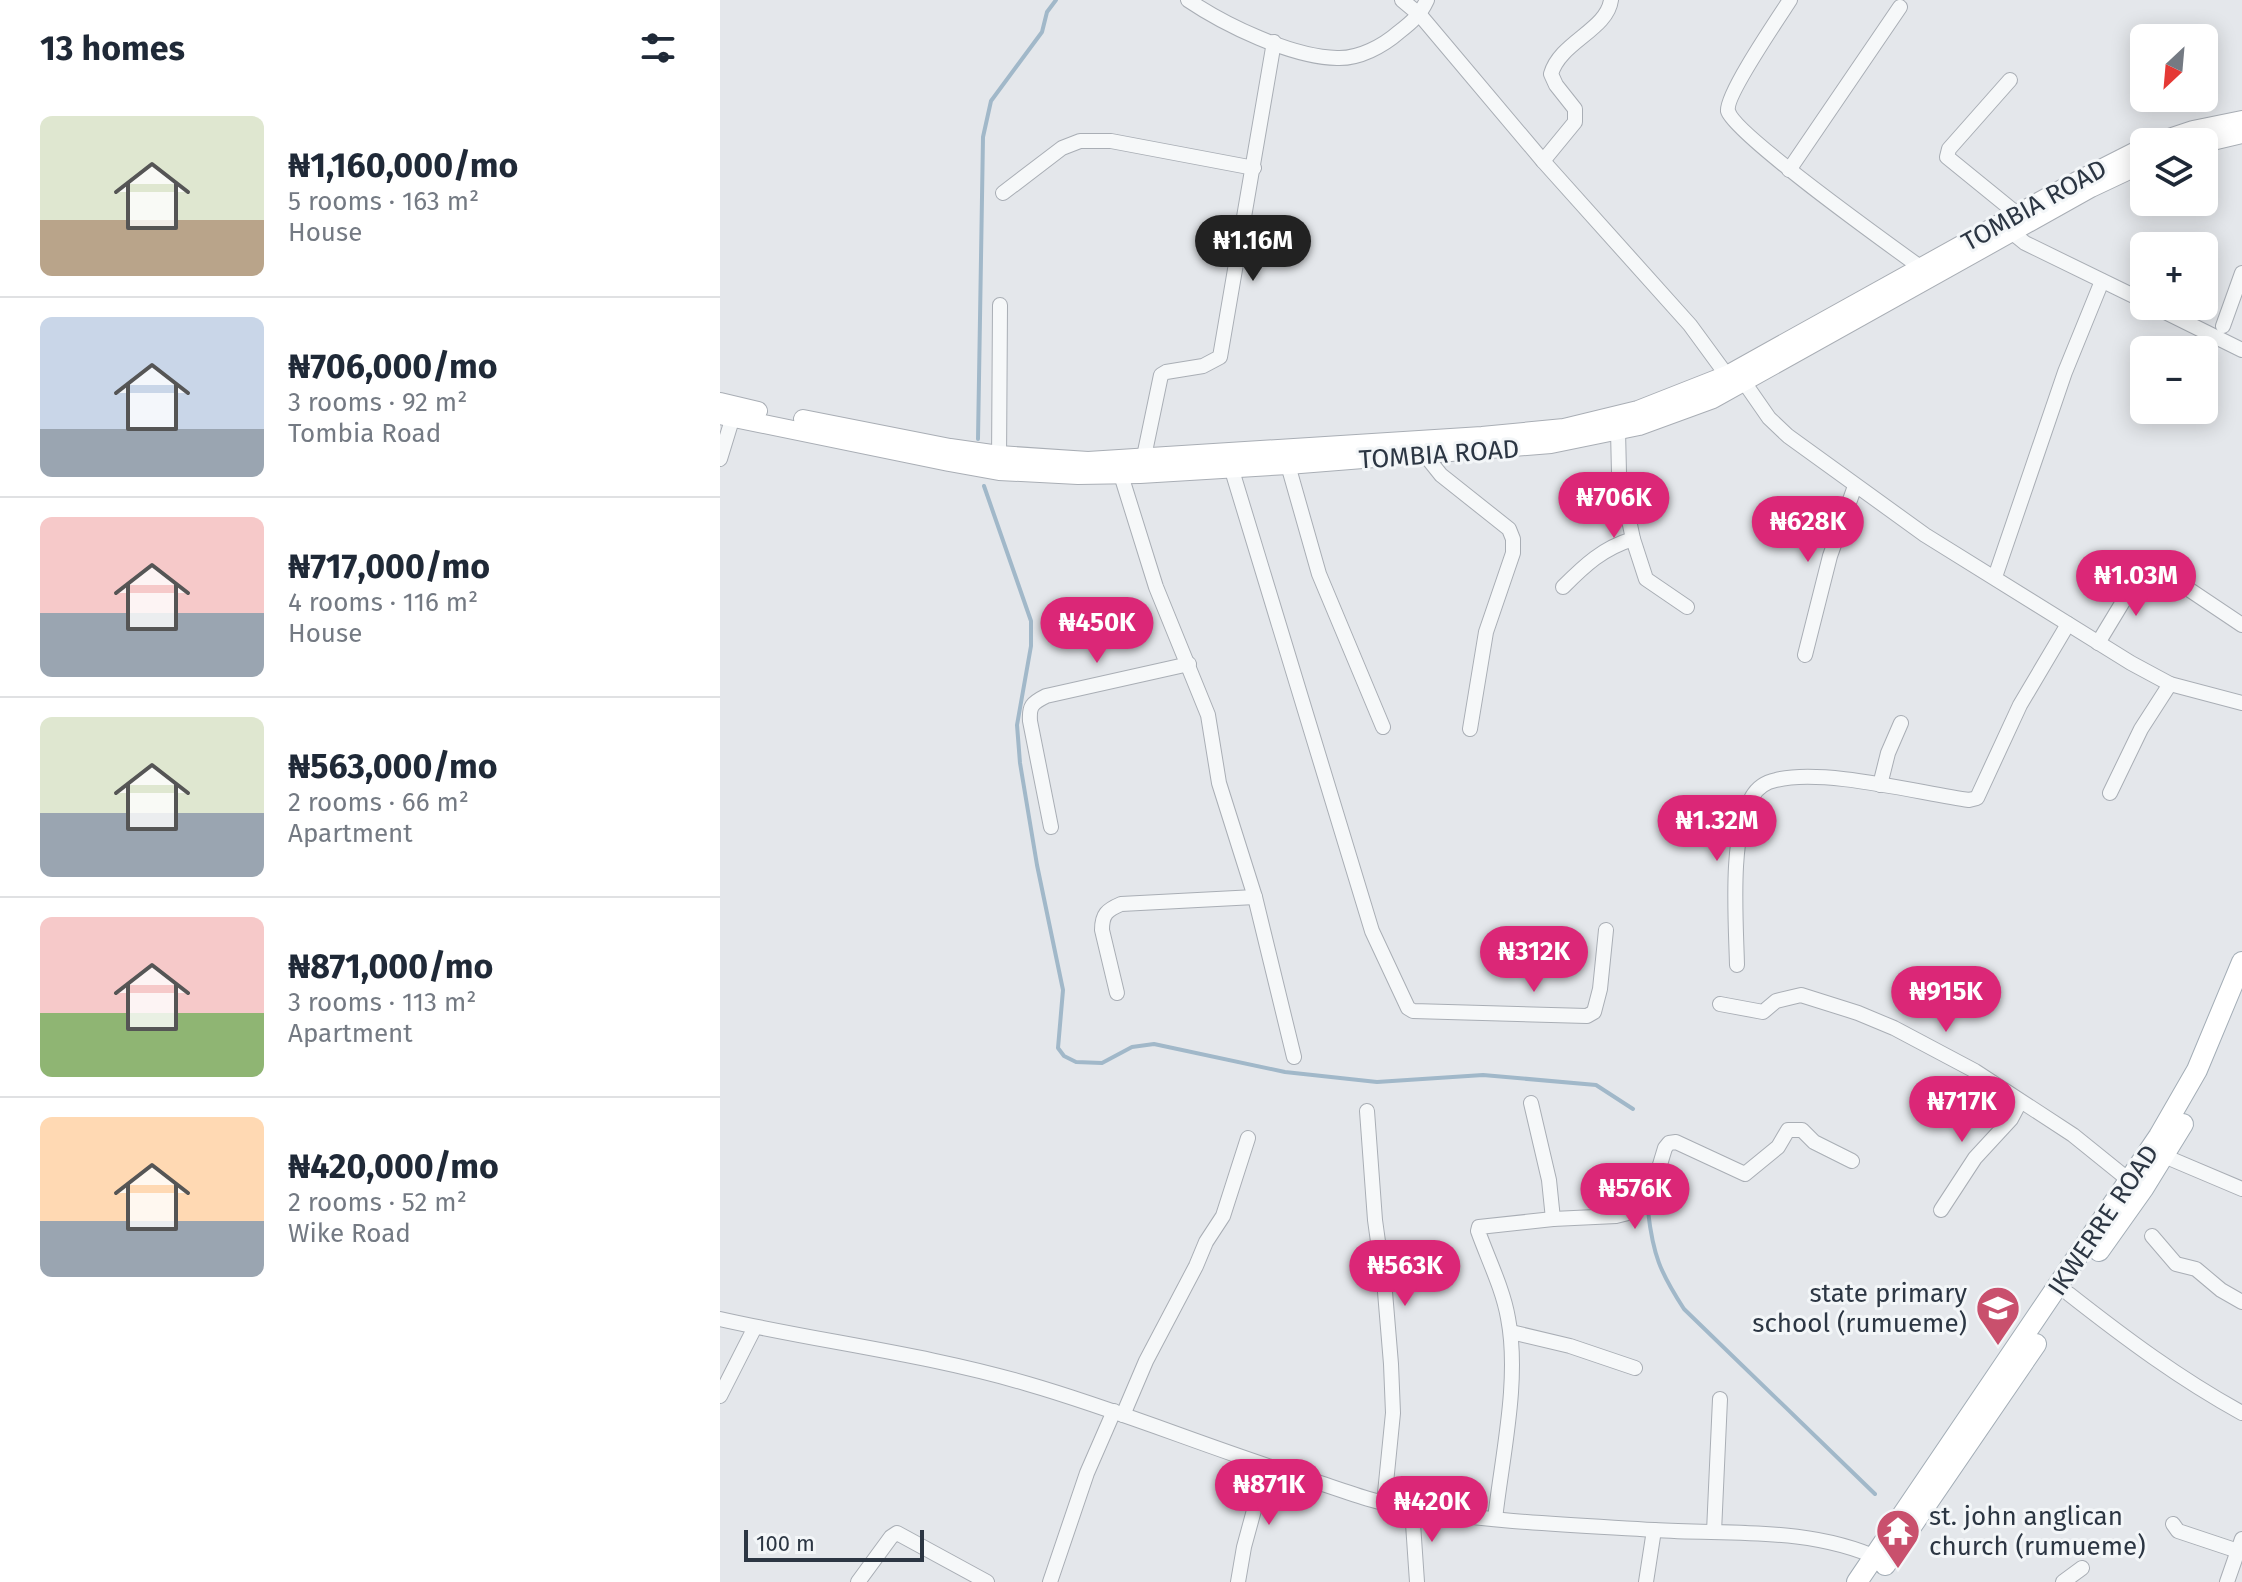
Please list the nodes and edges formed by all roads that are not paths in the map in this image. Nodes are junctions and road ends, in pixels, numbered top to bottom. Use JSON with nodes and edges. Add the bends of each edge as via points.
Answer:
{"nodes":[{"id":1,"x":1188,"y":0,"type":"edge"},
{"id":2,"x":1402,"y":0,"type":"edge"},
{"id":3,"x":1427,"y":0,"type":"edge"},
{"id":4,"x":1611,"y":0,"type":"edge"},
{"id":5,"x":1790,"y":0,"type":"edge"},
{"id":6,"x":1900,"y":7,"type":"dead end"},
{"id":7,"x":1420,"y":15,"type":"junction"},
{"id":8,"x":1274,"y":42,"type":"junction"},
{"id":9,"x":2010,"y":80,"type":"dead end"},
{"id":10,"x":2242,"y":120,"type":"edge"},
{"id":11,"x":2203,"y":128,"type":"edge"},
{"id":12,"x":2242,"y":134,"type":"edge"},
{"id":13,"x":2218,"y":140,"type":"edge"},
{"id":14,"x":2130,"y":155,"type":"edge"},
{"id":15,"x":1543,"y":161,"type":"junction"},
{"id":16,"x":1254,"y":168,"type":"junction"},
{"id":17,"x":1789,"y":170,"type":"junction"},
{"id":18,"x":2130,"y":170,"type":"edge"},
{"id":19,"x":1003,"y":193,"type":"dead end"},
{"id":20,"x":2014,"y":223,"type":"junction"},
{"id":21,"x":1928,"y":273,"type":"junction"},
{"id":22,"x":2242,"y":273,"type":"edge"},
{"id":23,"x":2102,"y":281,"type":"junction"},
{"id":24,"x":2130,"y":294,"type":"edge"},
{"id":25,"x":1000,"y":305,"type":"dead end"},
{"id":26,"x":2181,"y":320,"type":"edge"},
{"id":27,"x":2223,"y":326,"type":"dead end"},
{"id":28,"x":2242,"y":350,"type":"edge"},
{"id":29,"x":1735,"y":382,"type":"junction"},
{"id":30,"x":727,"y":410,"type":"edge"},
{"id":31,"x":1618,"y":431,"type":"junction"},
{"id":32,"x":1425,"y":455,"type":"junction"},
{"id":33,"x":720,"y":459,"type":"edge"},
{"id":34,"x":999,"y":463,"type":"junction"},
{"id":35,"x":1288,"y":465,"type":"junction"},
{"id":36,"x":1142,"y":467,"type":"junction"},
{"id":37,"x":1231,"y":467,"type":"junction"},
{"id":38,"x":1121,"y":475,"type":"junction"},
{"id":39,"x":1855,"y":486,"type":"junction"},
{"id":40,"x":1633,"y":539,"type":"junction"},
{"id":41,"x":2138,"y":572,"type":"dead end"},
{"id":42,"x":2163,"y":572,"type":"dead end"},
{"id":43,"x":1995,"y":577,"type":"junction"},
{"id":44,"x":1563,"y":587,"type":"dead end"},
{"id":45,"x":1687,"y":607,"type":"dead end"},
{"id":46,"x":2068,"y":624,"type":"junction"},
{"id":47,"x":2242,"y":625,"type":"edge"},
{"id":48,"x":2098,"y":643,"type":"junction"},
{"id":49,"x":1805,"y":655,"type":"dead end"},
{"id":50,"x":1189,"y":664,"type":"junction"},
{"id":51,"x":2170,"y":684,"type":"junction"},
{"id":52,"x":2242,"y":703,"type":"edge"},
{"id":53,"x":1901,"y":723,"type":"dead end"},
{"id":54,"x":1383,"y":727,"type":"dead end"},
{"id":55,"x":1470,"y":729,"type":"dead end"},
{"id":56,"x":1880,"y":785,"type":"junction"},
{"id":57,"x":2110,"y":793,"type":"dead end"},
{"id":58,"x":1051,"y":827,"type":"dead end"},
{"id":59,"x":1255,"y":897,"type":"junction"},
{"id":60,"x":1606,"y":930,"type":"dead end"},
{"id":61,"x":2242,"y":962,"type":"edge"},
{"id":62,"x":1737,"y":965,"type":"dead end"},
{"id":63,"x":1117,"y":993,"type":"dead end"},
{"id":64,"x":2242,"y":997,"type":"edge"},
{"id":65,"x":1720,"y":1004,"type":"dead end"},
{"id":66,"x":1294,"y":1057,"type":"dead end"},
{"id":67,"x":2020,"y":1102,"type":"junction"},
{"id":68,"x":1531,"y":1103,"type":"dead end"},
{"id":69,"x":1367,"y":1111,"type":"dead end"},
{"id":70,"x":1248,"y":1138,"type":"dead end"},
{"id":71,"x":2164,"y":1156,"type":"junction"},
{"id":72,"x":1852,"y":1161,"type":"dead end"},
{"id":73,"x":2130,"y":1181,"type":"junction"},
{"id":74,"x":2242,"y":1189,"type":"edge"},
{"id":75,"x":1941,"y":1210,"type":"dead end"},
{"id":76,"x":1553,"y":1219,"type":"junction"},
{"id":77,"x":2152,"y":1236,"type":"dead end"},
{"id":78,"x":2069,"y":1294,"type":"junction"},
{"id":79,"x":2242,"y":1302,"type":"edge"},
{"id":80,"x":720,"y":1319,"type":"edge"},
{"id":81,"x":755,"y":1327,"type":"junction"},
{"id":82,"x":1511,"y":1332,"type":"junction"},
{"id":83,"x":1635,"y":1368,"type":"dead end"},
{"id":84,"x":720,"y":1396,"type":"edge"},
{"id":85,"x":1720,"y":1399,"type":"dead end"},
{"id":86,"x":1119,"y":1413,"type":"junction"},
{"id":87,"x":2242,"y":1413,"type":"edge"},
{"id":88,"x":1266,"y":1466,"type":"junction"},
{"id":89,"x":1384,"y":1503,"type":"junction"},
{"id":90,"x":1412,"y":1509,"type":"junction"},
{"id":91,"x":1495,"y":1519,"type":"junction"},
{"id":92,"x":2173,"y":1524,"type":"dead end"},
{"id":93,"x":1654,"y":1530,"type":"junction"},
{"id":94,"x":1714,"y":1532,"type":"junction"},
{"id":95,"x":2239,"y":1556,"type":"edge"},
{"id":96,"x":1881,"y":1560,"type":"junction"},
{"id":97,"x":2082,"y":1568,"type":"dead end"},
{"id":98,"x":858,"y":1582,"type":"edge"},
{"id":99,"x":987,"y":1582,"type":"edge"},
{"id":100,"x":1050,"y":1582,"type":"edge"},
{"id":101,"x":1238,"y":1582,"type":"edge"},
{"id":102,"x":1417,"y":1582,"type":"edge"},
{"id":103,"x":1646,"y":1582,"type":"edge"},
{"id":104,"x":1857,"y":1582,"type":"edge"},
{"id":105,"x":1874,"y":1582,"type":"edge"},
{"id":106,"x":2063,"y":1582,"type":"edge"},
{"id":107,"x":2227,"y":1582,"type":"edge"}],
"edges":[{"from":1,"to":8,"type":"street","via":[[1220,21]]},
{"from":2,"to":7,"type":"street"},
{"from":3,"to":7,"type":"street"},
{"from":4,"to":15,"type":"street","via":[[1600,20],[1554,61],[1551,74],[1575,109],[1575,122]]},
{"from":5,"to":17,"type":"street","via":[[1729,100],[1728,112]]},
{"from":6,"to":17,"type":"street"},
{"from":7,"to":8,"type":"street","via":[[1386,43],[1339,59]]},
{"from":7,"to":15,"type":"street"},
{"from":8,"to":16,"type":"street"},
{"from":9,"to":20,"type":"street","via":[[1947,157]]},
{"from":10,"to":11,"type":"main road"},
{"from":12,"to":13,"type":"main road"},
{"from":14,"to":20,"type":"main road","name":"TOMBIA ROAD"},
{"from":15,"to":29,"type":"street"},
{"from":16,"to":19,"type":"street","via":[[1111,141],[1080,141],[1062,148]]},
{"from":16,"to":36,"type":"street","via":[[1220,357],[1161,375]]},
{"from":17,"to":21,"type":"street"},
{"from":18,"to":20,"type":"main road","name":"TOMBIA ROAD"},
{"from":20,"to":21,"type":"main road","name":"TOMBIA ROAD"},
{"from":20,"to":23,"type":"street"},
{"from":21,"to":29,"type":"main road","name":"TOMBIA ROAD"},
{"from":22,"to":27,"type":"street"},
{"from":23,"to":24,"type":"street"},
{"from":23,"to":43,"type":"street"},
{"from":25,"to":34,"type":"street"},
{"from":26,"to":28,"type":"street"},
{"from":29,"to":31,"type":"main road","name":"TOMBIA ROAD","via":[[1690,408]]},
{"from":29,"to":36,"type":"main road","name":"TOMBIA ROAD","via":[[1564,428]]},
{"from":29,"to":39,"type":"street","via":[[1788,436]]},
{"from":30,"to":33,"type":"street"},
{"from":30,"to":34,"type":"main road","name":"TOMBIA ROAD","via":[[950,448]]},
{"from":31,"to":32,"type":"main road","name":"TOMBIA ROAD","via":[[1551,444]]},
{"from":31,"to":40,"type":"street","via":[[1619,473]]},
{"from":32,"to":35,"type":"main road","name":"TOMBIA ROAD"},
{"from":32,"to":55,"type":"street","via":[[1441,475],[1509,529],[1513,539],[1486,632]]},
{"from":34,"to":36,"type":"main road","name":"TOMBIA ROAD","via":[[1088,461]]},
{"from":34,"to":38,"type":"main road","name":"TOMBIA ROAD"},
{"from":35,"to":37,"type":"main road","name":"TOMBIA ROAD"},
{"from":35,"to":54,"type":"street","via":[[1319,574]]},
{"from":36,"to":37,"type":"main road","name":"TOMBIA ROAD"},
{"from":36,"to":38,"type":"main road","name":"TOMBIA ROAD"},
{"from":37,"to":60,"type":"street","via":[[1372,931],[1408,1008],[1587,1016],[1594,1012],[1600,989]]},
{"from":38,"to":50,"type":"street","via":[[1156,587]]},
{"from":39,"to":43,"type":"street"},
{"from":39,"to":49,"type":"street","via":[[1830,556]]},
{"from":40,"to":44,"type":"street","via":[[1612,545]]},
{"from":40,"to":45,"type":"street","via":[[1646,579]]},
{"from":41,"to":48,"type":"street"},
{"from":42,"to":47,"type":"street"},
{"from":43,"to":46,"type":"street"},
{"from":46,"to":48,"type":"street"},
{"from":46,"to":56,"type":"street","via":[[2020,705],[1977,798]]},
{"from":48,"to":51,"type":"street"},
{"from":50,"to":58,"type":"street","via":[[1034,702],[1030,721]]},
{"from":50,"to":59,"type":"street","via":[[1208,715],[1219,783]]},
{"from":51,"to":52,"type":"street"},
{"from":51,"to":57,"type":"street"},
{"from":53,"to":56,"type":"street"},
{"from":56,"to":62,"type":"street","via":[[1777,779],[1750,799],[1736,848]]},
{"from":59,"to":63,"type":"street","via":[[1108,909],[1102,930]]},
{"from":59,"to":66,"type":"street"},
{"from":61,"to":73,"type":"main road","name":"IKWERRE ROAD","via":[[2191,1081]]},
{"from":64,"to":71,"type":"main road","name":"IKWERRE ROAD","via":[[2212,1069]]},
{"from":65,"to":67,"type":"street","via":[[1763,1012],[1789,996],[1822,1001],[1894,1028]]},
{"from":67,"to":73,"type":"street","via":[[2073,1135]]},
{"from":67,"to":75,"type":"street"},
{"from":68,"to":76,"type":"street"},
{"from":69,"to":89,"type":"street","via":[[1391,1364],[1393,1413]]},
{"from":70,"to":86,"type":"street","via":[[1223,1216]]},
{"from":71,"to":74,"type":"street"},
{"from":71,"to":78,"type":"main road","name":"IKWERRE ROAD"},
{"from":72,"to":76,"type":"street","via":[[1802,1130],[1788,1130],[1778,1147],[1745,1174],[1669,1143],[1649,1201],[1636,1211]]},
{"from":73,"to":96,"type":"main road","name":"IKWERRE ROAD"},
{"from":76,"to":82,"type":"street","via":[[1477,1229]]},
{"from":77,"to":79,"type":"street","via":[[2176,1264],[2196,1269]]},
{"from":78,"to":87,"type":"street","via":[[2144,1353]]},
{"from":78,"to":96,"type":"main road","name":"IKWERRE ROAD"},
{"from":80,"to":81,"type":"street"},
{"from":81,"to":84,"type":"street"},
{"from":81,"to":86,"type":"street","via":[[942,1361]]},
{"from":82,"to":83,"type":"street"},
{"from":82,"to":91,"type":"street","via":[[1510,1396]]},
{"from":85,"to":94,"type":"street"},
{"from":86,"to":88,"type":"street"},
{"from":86,"to":100,"type":"street","via":[[1087,1473]]},
{"from":88,"to":89,"type":"street"},
{"from":88,"to":101,"type":"street"},
{"from":89,"to":90,"type":"street"},
{"from":90,"to":91,"type":"street"},
{"from":90,"to":102,"type":"street"},
{"from":91,"to":93,"type":"street"},
{"from":92,"to":95,"type":"street","via":[[2178,1531]]},
{"from":93,"to":94,"type":"street"},
{"from":93,"to":103,"type":"street"},
{"from":94,"to":96,"type":"street","via":[[1795,1535],[1841,1544]]},
{"from":95,"to":107,"type":"street"},
{"from":96,"to":104,"type":"main road","name":"IKWERRE ROAD"},
{"from":96,"to":105,"type":"main road","name":"IKWERRE ROAD"},
{"from":97,"to":106,"type":"street"},
{"from":98,"to":99,"type":"street","via":[[897,1533]]}]}
